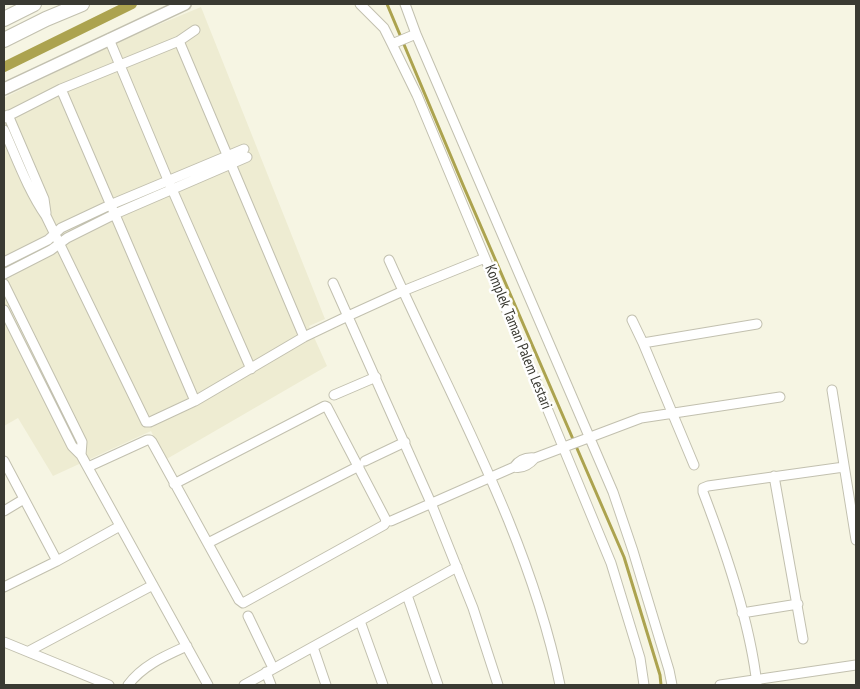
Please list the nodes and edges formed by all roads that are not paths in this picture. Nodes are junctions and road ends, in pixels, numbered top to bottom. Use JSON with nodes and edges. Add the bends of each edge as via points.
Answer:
{"nodes":[{"id":1,"x":34,"y":4,"type":"edge"},
{"id":2,"x":82,"y":4,"type":"edge"},
{"id":3,"x":185,"y":4,"type":"edge"},
{"id":4,"x":360,"y":4,"type":"edge"},
{"id":5,"x":406,"y":4,"type":"edge"},
{"id":6,"x":4,"y":19,"type":"edge"},
{"id":7,"x":195,"y":30,"type":"dead end"},
{"id":8,"x":109,"y":39,"type":"junction"},
{"id":9,"x":404,"y":39,"type":"junction"},
{"id":10,"x":4,"y":40,"type":"edge"},
{"id":11,"x":179,"y":40,"type":"junction"},
{"id":12,"x":120,"y":64,"type":"junction"},
{"id":13,"x":4,"y":89,"type":"edge"},
{"id":14,"x":62,"y":89,"type":"junction"},
{"id":15,"x":6,"y":116,"type":"edge"},
{"id":16,"x":4,"y":130,"type":"edge"},
{"id":17,"x":245,"y":153,"type":"dead end"},
{"id":18,"x":229,"y":159,"type":"junction"},
{"id":19,"x":170,"y":184,"type":"junction"},
{"id":20,"x":110,"y":205,"type":"junction"},
{"id":21,"x":114,"y":214,"type":"junction"},
{"id":22,"x":46,"y":216,"type":"junction"},
{"id":23,"x":54,"y":234,"type":"junction"},
{"id":24,"x":59,"y":245,"type":"junction"},
{"id":25,"x":485,"y":258,"type":"junction"},
{"id":26,"x":389,"y":260,"type":"dead end"},
{"id":27,"x":4,"y":262,"type":"edge"},
{"id":28,"x":4,"y":274,"type":"edge"},
{"id":29,"x":333,"y":283,"type":"dead end"},
{"id":30,"x":4,"y":284,"type":"edge"},
{"id":31,"x":403,"y":291,"type":"junction"},
{"id":32,"x":4,"y":310,"type":"edge"},
{"id":33,"x":348,"y":316,"type":"junction"},
{"id":34,"x":632,"y":320,"type":"dead end"},
{"id":35,"x":757,"y":324,"type":"dead end"},
{"id":36,"x":304,"y":337,"type":"junction"},
{"id":37,"x":643,"y":343,"type":"junction"},
{"id":38,"x":252,"y":369,"type":"junction"},
{"id":39,"x":376,"y":377,"type":"junction"},
{"id":40,"x":832,"y":390,"type":"dead end"},
{"id":41,"x":334,"y":394,"type":"dead end"},
{"id":42,"x":780,"y":397,"type":"dead end"},
{"id":43,"x":60,"y":398,"type":"junction"},
{"id":44,"x":195,"y":401,"type":"junction"},
{"id":45,"x":49,"y":402,"type":"junction"},
{"id":46,"x":672,"y":412,"type":"junction"},
{"id":47,"x":585,"y":438,"type":"junction"},
{"id":48,"x":405,"y":442,"type":"junction"},
{"id":49,"x":566,"y":446,"type":"junction"},
{"id":50,"x":82,"y":455,"type":"junction"},
{"id":51,"x":4,"y":461,"type":"edge"},
{"id":52,"x":362,"y":463,"type":"junction"},
{"id":53,"x":694,"y":465,"type":"dead end"},
{"id":54,"x":88,"y":467,"type":"junction"},
{"id":55,"x":844,"y":467,"type":"junction"},
{"id":56,"x":774,"y":476,"type":"junction"},
{"id":57,"x":490,"y":477,"type":"junction"},
{"id":58,"x":174,"y":484,"type":"junction"},
{"id":59,"x":24,"y":499,"type":"junction"},
{"id":60,"x":431,"y":503,"type":"junction"},
{"id":61,"x":4,"y":511,"type":"edge"},
{"id":62,"x":391,"y":521,"type":"dead end"},
{"id":63,"x":120,"y":526,"type":"junction"},
{"id":64,"x":856,"y":540,"type":"edge"},
{"id":65,"x":208,"y":543,"type":"junction"},
{"id":66,"x":57,"y":561,"type":"junction"},
{"id":67,"x":457,"y":567,"type":"junction"},
{"id":68,"x":153,"y":585,"type":"junction"},
{"id":69,"x":4,"y":587,"type":"edge"},
{"id":70,"x":407,"y":594,"type":"junction"},
{"id":71,"x":798,"y":604,"type":"junction"},
{"id":72,"x":742,"y":613,"type":"junction"},
{"id":73,"x":248,"y":616,"type":"dead end"},
{"id":74,"x":360,"y":622,"type":"junction"},
{"id":75,"x":803,"y":639,"type":"dead end"},
{"id":76,"x":4,"y":642,"type":"edge"},
{"id":77,"x":187,"y":646,"type":"junction"},
{"id":78,"x":313,"y":647,"type":"junction"},
{"id":79,"x":29,"y":651,"type":"junction"},
{"id":80,"x":856,"y":665,"type":"edge"},
{"id":81,"x":270,"y":670,"type":"junction"},
{"id":82,"x":757,"y":683,"type":"edge"},
{"id":83,"x":109,"y":685,"type":"edge"},
{"id":84,"x":128,"y":685,"type":"edge"},
{"id":85,"x":208,"y":685,"type":"edge"},
{"id":86,"x":244,"y":685,"type":"edge"},
{"id":87,"x":271,"y":685,"type":"edge"},
{"id":88,"x":326,"y":685,"type":"edge"},
{"id":89,"x":383,"y":685,"type":"edge"},
{"id":90,"x":438,"y":685,"type":"edge"},
{"id":91,"x":498,"y":685,"type":"edge"},
{"id":92,"x":560,"y":685,"type":"edge"},
{"id":93,"x":644,"y":685,"type":"edge"},
{"id":94,"x":672,"y":685,"type":"edge"},
{"id":95,"x":720,"y":685,"type":"edge"}],
"edges":[{"from":1,"to":6,"type":"highway"},
{"from":2,"to":10,"type":"highway"},
{"from":3,"to":8,"type":"main road"},
{"from":4,"to":9,"type":"street","name":"Komplek Taman Palem Lestari","via":[[384,28]]},
{"from":5,"to":9,"type":"street","name":"Komplek Taman Palem Lestari"},
{"from":7,"to":11,"type":"street"},
{"from":8,"to":12,"type":"street"},
{"from":8,"to":13,"type":"main road"},
{"from":9,"to":25,"type":"street","name":"Komplek Taman Palem Lestari","via":[[416,95]]},
{"from":9,"to":47,"type":"street","name":"Komplek Taman Palem Lestari"},
{"from":11,"to":12,"type":"street"},
{"from":11,"to":18,"type":"street"},
{"from":12,"to":14,"type":"street"},
{"from":12,"to":19,"type":"street"},
{"from":14,"to":15,"type":"street"},
{"from":14,"to":20,"type":"street"},
{"from":15,"to":22,"type":"street","via":[[44,199]]},
{"from":16,"to":22,"type":"street"},
{"from":17,"to":18,"type":"street"},
{"from":18,"to":19,"type":"street"},
{"from":18,"to":36,"type":"street"},
{"from":19,"to":20,"type":"street"},
{"from":19,"to":21,"type":"street"},
{"from":19,"to":38,"type":"street"},
{"from":20,"to":21,"type":"street"},
{"from":20,"to":23,"type":"street"},
{"from":21,"to":24,"type":"street"},
{"from":21,"to":44,"type":"street"},
{"from":22,"to":23,"type":"street"},
{"from":23,"to":24,"type":"street"},
{"from":23,"to":27,"type":"street"},
{"from":24,"to":28,"type":"street"},
{"from":24,"to":44,"type":"street","via":[[143,419],[150,422]]},
{"from":25,"to":31,"type":"street"},
{"from":25,"to":49,"type":"street","name":"Komplek Taman Palem Lestari"},
{"from":26,"to":31,"type":"street"},
{"from":29,"to":33,"type":"street"},
{"from":30,"to":43,"type":"street"},
{"from":31,"to":33,"type":"street"},
{"from":31,"to":57,"type":"street"},
{"from":32,"to":45,"type":"street"},
{"from":33,"to":36,"type":"street"},
{"from":33,"to":39,"type":"street"},
{"from":34,"to":37,"type":"street"},
{"from":35,"to":37,"type":"street"},
{"from":36,"to":38,"type":"street"},
{"from":37,"to":46,"type":"street"},
{"from":38,"to":44,"type":"street"},
{"from":39,"to":41,"type":"street"},
{"from":39,"to":48,"type":"street"},
{"from":40,"to":55,"type":"street"},
{"from":42,"to":46,"type":"street"},
{"from":43,"to":45,"type":"street"},
{"from":43,"to":50,"type":"street","via":[[82,442]]},
{"from":45,"to":50,"type":"street","via":[[72,446]]},
{"from":46,"to":47,"type":"street","via":[[631,421]]},
{"from":46,"to":53,"type":"street"},
{"from":47,"to":49,"type":"street"},
{"from":47,"to":94,"type":"street","name":"Komplek Taman Palem Lestari","via":[[613,492]]},
{"from":48,"to":52,"type":"street"},
{"from":48,"to":60,"type":"street"},
{"from":49,"to":57,"type":"street","via":[[535,458],[520,468],[514,467]]},
{"from":49,"to":93,"type":"street","name":"Komplek Taman Palem Lestari","via":[[611,563],[640,658]]},
{"from":50,"to":54,"type":"street"},
{"from":51,"to":59,"type":"street"},
{"from":52,"to":58,"type":"street","via":[[324,406]]},
{"from":52,"to":65,"type":"street"},
{"from":52,"to":65,"type":"street","via":[[386,518],[385,524],[246,602],[239,600]]},
{"from":54,"to":58,"type":"street","via":[[150,440]]},
{"from":54,"to":63,"type":"street"},
{"from":55,"to":56,"type":"street"},
{"from":55,"to":64,"type":"street"},
{"from":56,"to":71,"type":"street"},
{"from":56,"to":72,"type":"street","via":[[704,488],[703,492]]},
{"from":57,"to":60,"type":"street"},
{"from":57,"to":92,"type":"street","via":[[541,612]]},
{"from":58,"to":65,"type":"street"},
{"from":59,"to":61,"type":"street"},
{"from":59,"to":66,"type":"street"},
{"from":60,"to":62,"type":"street"},
{"from":60,"to":67,"type":"street"},
{"from":63,"to":66,"type":"street"},
{"from":63,"to":68,"type":"street"},
{"from":66,"to":69,"type":"street"},
{"from":67,"to":70,"type":"street"},
{"from":67,"to":91,"type":"street"},
{"from":68,"to":77,"type":"street"},
{"from":68,"to":79,"type":"street"},
{"from":70,"to":74,"type":"street"},
{"from":70,"to":90,"type":"street"},
{"from":71,"to":72,"type":"street"},
{"from":71,"to":75,"type":"street"},
{"from":72,"to":82,"type":"street"},
{"from":73,"to":81,"type":"street"},
{"from":74,"to":78,"type":"street"},
{"from":74,"to":89,"type":"street"},
{"from":76,"to":79,"type":"street"},
{"from":77,"to":84,"type":"street","via":[[153,662]]},
{"from":77,"to":85,"type":"street"},
{"from":78,"to":81,"type":"street"},
{"from":78,"to":88,"type":"street"},
{"from":79,"to":83,"type":"street"},
{"from":80,"to":82,"type":"street"},
{"from":81,"to":86,"type":"street"},
{"from":81,"to":87,"type":"street"},
{"from":82,"to":95,"type":"street"}]}
